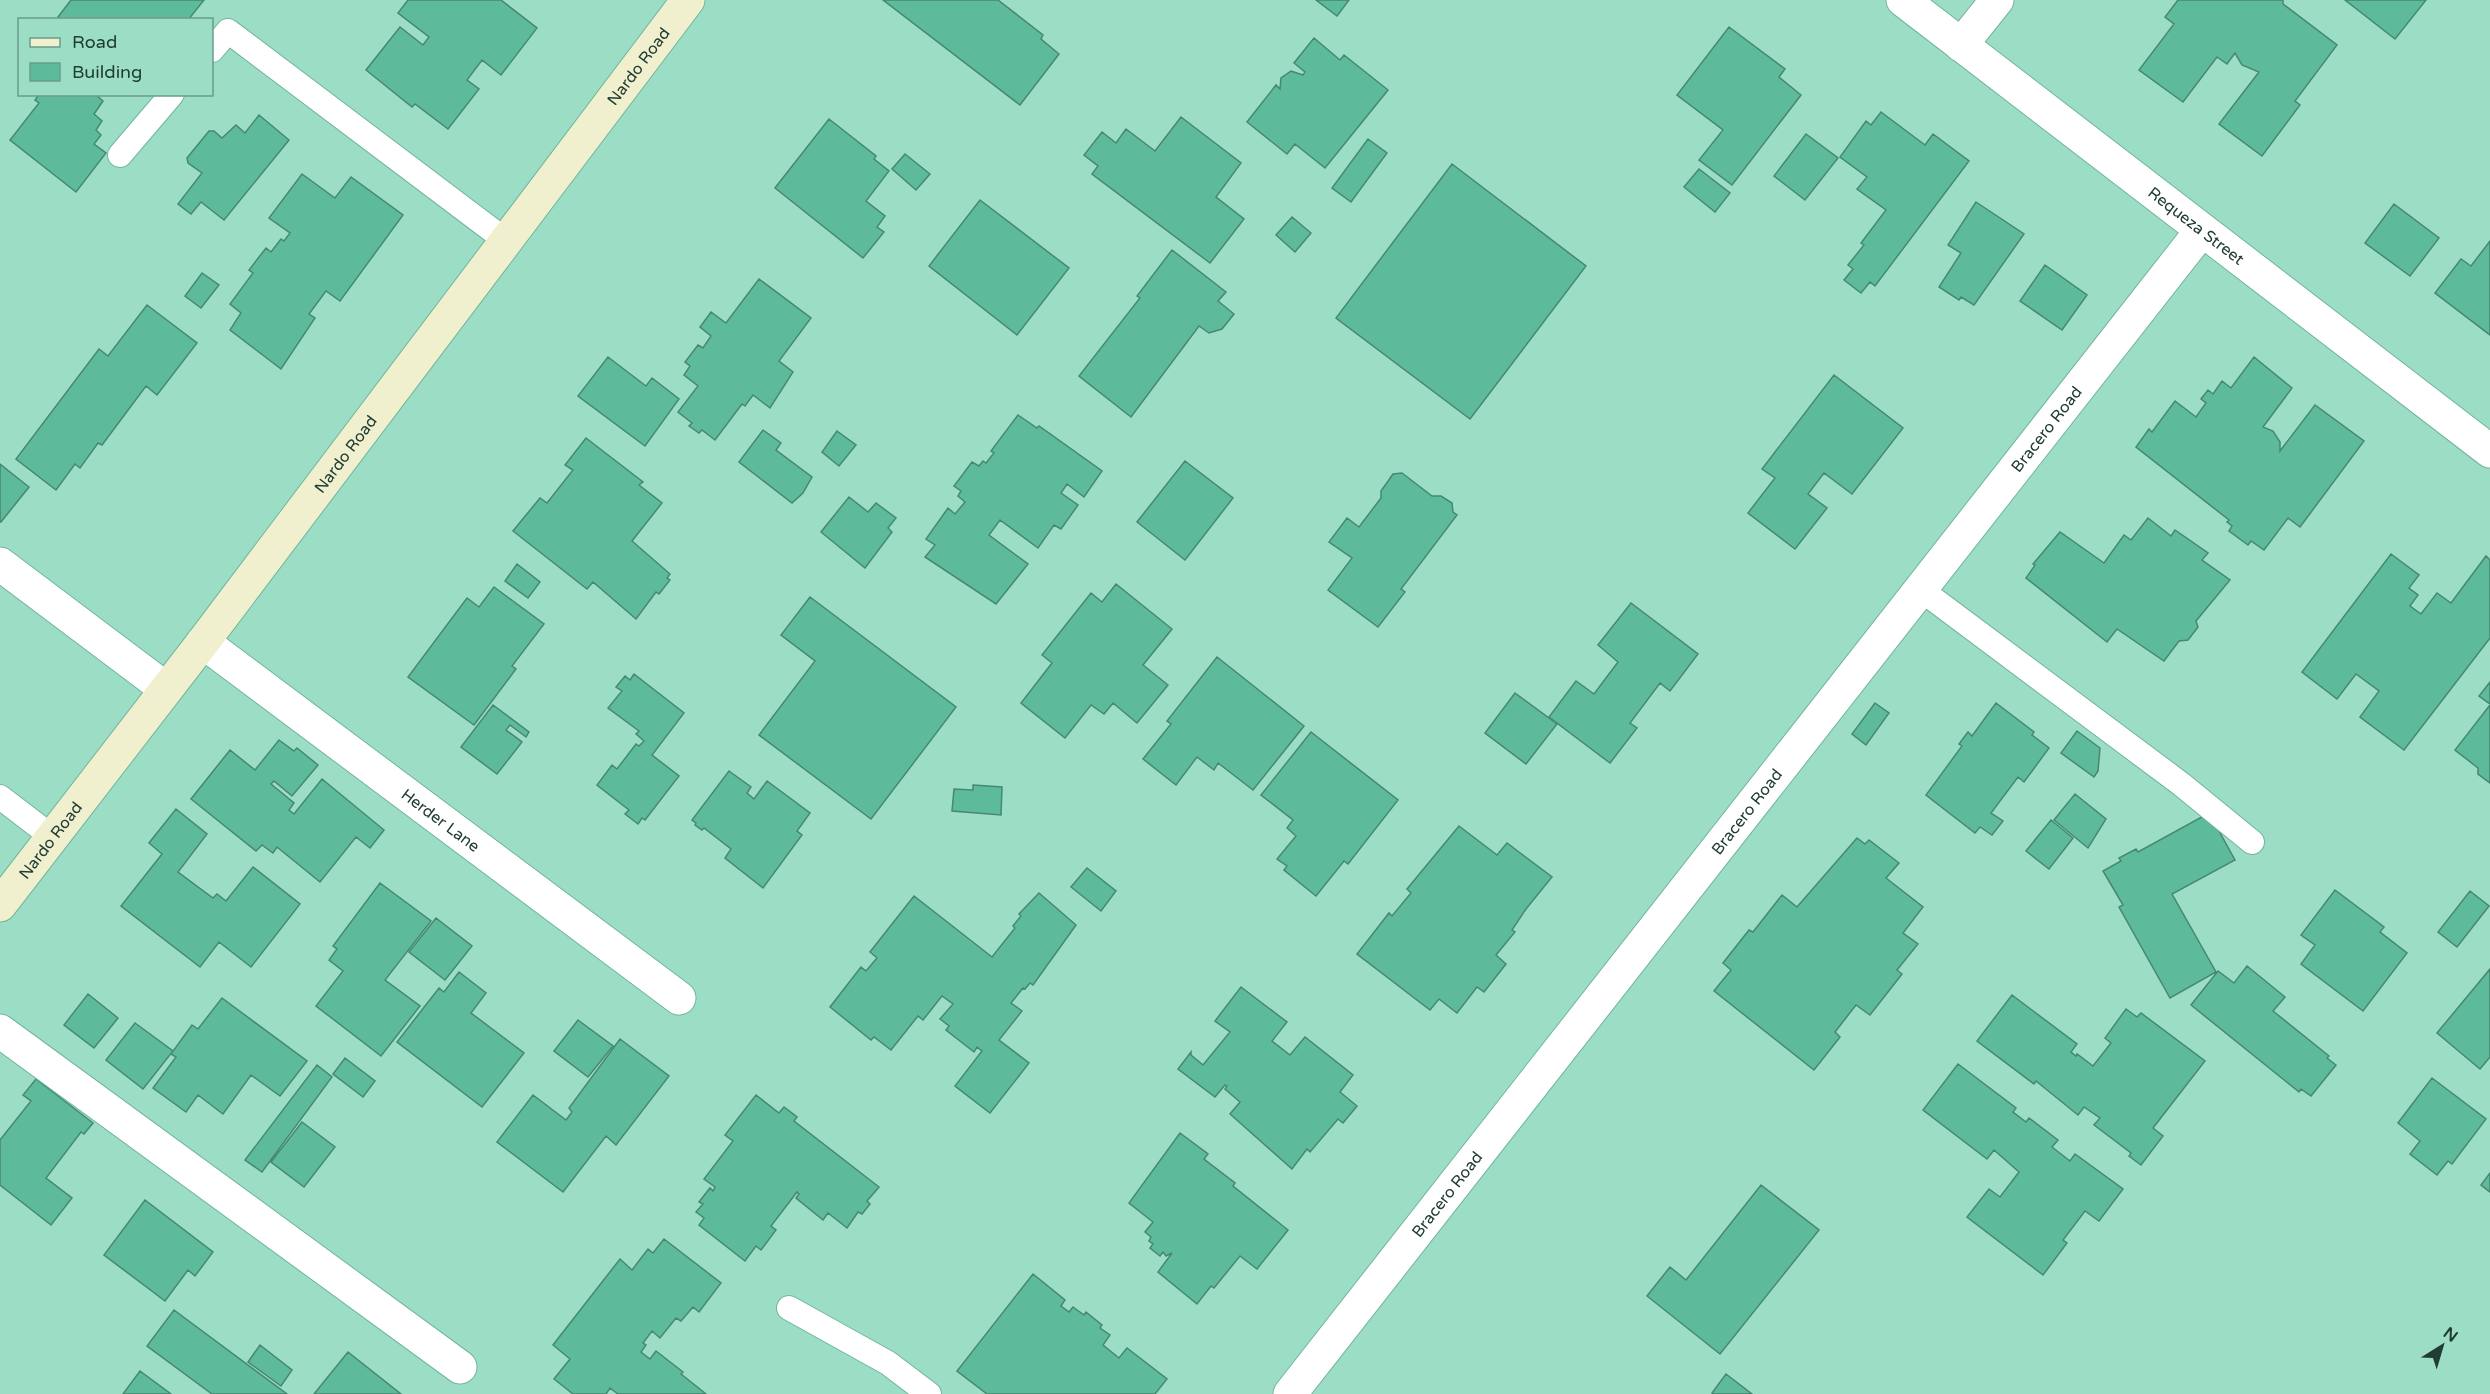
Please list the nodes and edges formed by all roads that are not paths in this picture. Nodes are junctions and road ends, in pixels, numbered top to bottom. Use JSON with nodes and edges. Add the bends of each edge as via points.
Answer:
{"nodes":[{"id":1,"x":688,"y":0,"type":"edge"},
{"id":2,"x":1903,"y":0,"type":"edge"},
{"id":3,"x":1997,"y":0,"type":"edge"},
{"id":4,"x":1961,"y":45,"type":"junction"},
{"id":5,"x":213,"y":49,"type":"edge"},
{"id":6,"x":170,"y":96,"type":"edge"},
{"id":7,"x":120,"y":154,"type":"dead end"},
{"id":8,"x":2202,"y":230,"type":"junction"},
{"id":9,"x":505,"y":240,"type":"junction"},
{"id":10,"x":2490,"y":451,"type":"edge"},
{"id":11,"x":0,"y":564,"type":"edge"},
{"id":12,"x":1920,"y":589,"type":"junction"},
{"id":13,"x":203,"y":642,"type":"junction"},
{"id":14,"x":166,"y":689,"type":"junction"},
{"id":15,"x":0,"y":797,"type":"edge"},
{"id":16,"x":51,"y":837,"type":"junction"},
{"id":17,"x":2252,"y":842,"type":"dead end"},
{"id":18,"x":0,"y":904,"type":"edge"},
{"id":19,"x":679,"y":998,"type":"dead end"},
{"id":20,"x":0,"y":1031,"type":"edge"},
{"id":21,"x":789,"y":1308,"type":"dead end"},
{"id":22,"x":460,"y":1367,"type":"dead end"},
{"id":23,"x":1296,"y":1392,"type":"edge"},
{"id":24,"x":929,"y":1394,"type":"edge"}],
"edges":[{"from":1,"to":9,"type":"street","name":"Nardo Road"},
{"from":2,"to":4,"type":"street","name":"Requeza Street"},
{"from":3,"to":4,"type":"street"},
{"from":4,"to":8,"type":"street","name":"Requeza Street"},
{"from":5,"to":9,"type":"lane","via":[[228,31]]},
{"from":6,"to":7,"type":"lane"},
{"from":8,"to":10,"type":"street","name":"Requeza Street"},
{"from":8,"to":12,"type":"street","name":"Bracero Road"},
{"from":9,"to":13,"type":"street","name":"Nardo Road"},
{"from":11,"to":14,"type":"street"},
{"from":12,"to":17,"type":"lane","via":[[2181,784]]},
{"from":12,"to":23,"type":"street","name":"Bracero Road"},
{"from":13,"to":14,"type":"street","name":"Nardo Road"},
{"from":13,"to":19,"type":"street","name":"Herder Lane"},
{"from":14,"to":16,"type":"street","name":"Nardo Road"},
{"from":15,"to":16,"type":"lane"},
{"from":16,"to":18,"type":"street","name":"Nardo Road"},
{"from":20,"to":22,"type":"street"},
{"from":21,"to":24,"type":"lane","via":[[888,1363]]}]}
